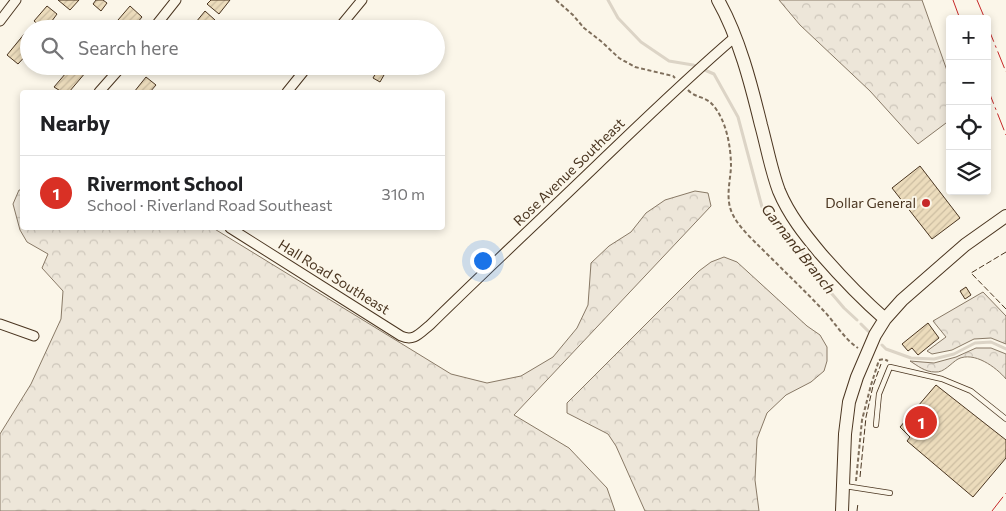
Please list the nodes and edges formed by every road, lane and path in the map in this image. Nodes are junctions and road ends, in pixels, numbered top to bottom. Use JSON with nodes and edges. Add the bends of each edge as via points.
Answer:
{"nodes":[{"id":1,"x":16,"y":0,"type":"edge"},
{"id":2,"x":176,"y":0,"type":"edge"},
{"id":3,"x":362,"y":0,"type":"edge"},
{"id":4,"x":556,"y":0,"type":"edge"},
{"id":5,"x":718,"y":0,"type":"edge"},
{"id":6,"x":160,"y":20,"type":"edge"},
{"id":7,"x":345,"y":20,"type":"edge"},
{"id":8,"x":0,"y":21,"type":"edge"},
{"id":9,"x":735,"y":37,"type":"junction"},
{"id":10,"x":114,"y":75,"type":"edge"},
{"id":11,"x":301,"y":75,"type":"edge"},
{"id":12,"x":678,"y":81,"type":"dead end"},
{"id":13,"x":101,"y":90,"type":"edge"},
{"id":14,"x":289,"y":90,"type":"edge"},
{"id":15,"x":687,"y":90,"type":"dead end"},
{"id":16,"x":1006,"y":216,"type":"edge"},
{"id":17,"x":233,"y":230,"type":"edge"},
{"id":18,"x":885,"y":319,"type":"junction"},
{"id":19,"x":0,"y":324,"type":"edge"},
{"id":20,"x":424,"y":330,"type":"joint"},
{"id":21,"x":34,"y":336,"type":"dead end"},
{"id":22,"x":859,"y":349,"type":"dead end"},
{"id":23,"x":880,"y":360,"type":"dead end"},
{"id":24,"x":1006,"y":419,"type":"edge"},
{"id":25,"x":876,"y":425,"type":"dead end"},
{"id":26,"x":849,"y":486,"type":"junction"},
{"id":27,"x":890,"y":493,"type":"dead end"},
{"id":28,"x":842,"y":511,"type":"edge"}],
"edges":[{"from":1,"to":8,"type":"street"},
{"from":2,"to":6,"type":"street"},
{"from":3,"to":7,"type":"street"},
{"from":4,"to":12,"type":"path","via":[[619,58],[634,67],[673,76]]},
{"from":5,"to":9,"type":"street"},
{"from":9,"to":18,"type":"street","via":[[772,170],[785,203],[802,231],[833,268]]},
{"from":9,"to":20,"type":"street","name":"Rose Avenue Southeast","via":[[645,118]]},
{"from":10,"to":13,"type":"street"},
{"from":11,"to":14,"type":"street"},
{"from":15,"to":22,"type":"path","via":[[710,102],[721,118],[728,145],[729,205],[734,217]]},
{"from":16,"to":18,"type":"street","via":[[964,245]]},
{"from":17,"to":20,"type":"street","name":"Hall Road Southeast","via":[[401,336],[412,338]]},
{"from":18,"to":26,"type":"street","via":[[866,354],[849,402],[846,434]]},
{"from":19,"to":21,"type":"street"},
{"from":23,"to":26,"type":"path","via":[[862,420]]},
{"from":24,"to":25,"type":"lane","via":[[971,391],[942,379],[890,366],[879,394]]},
{"from":26,"to":27,"type":"lane"},
{"from":26,"to":28,"type":"street"}]}
